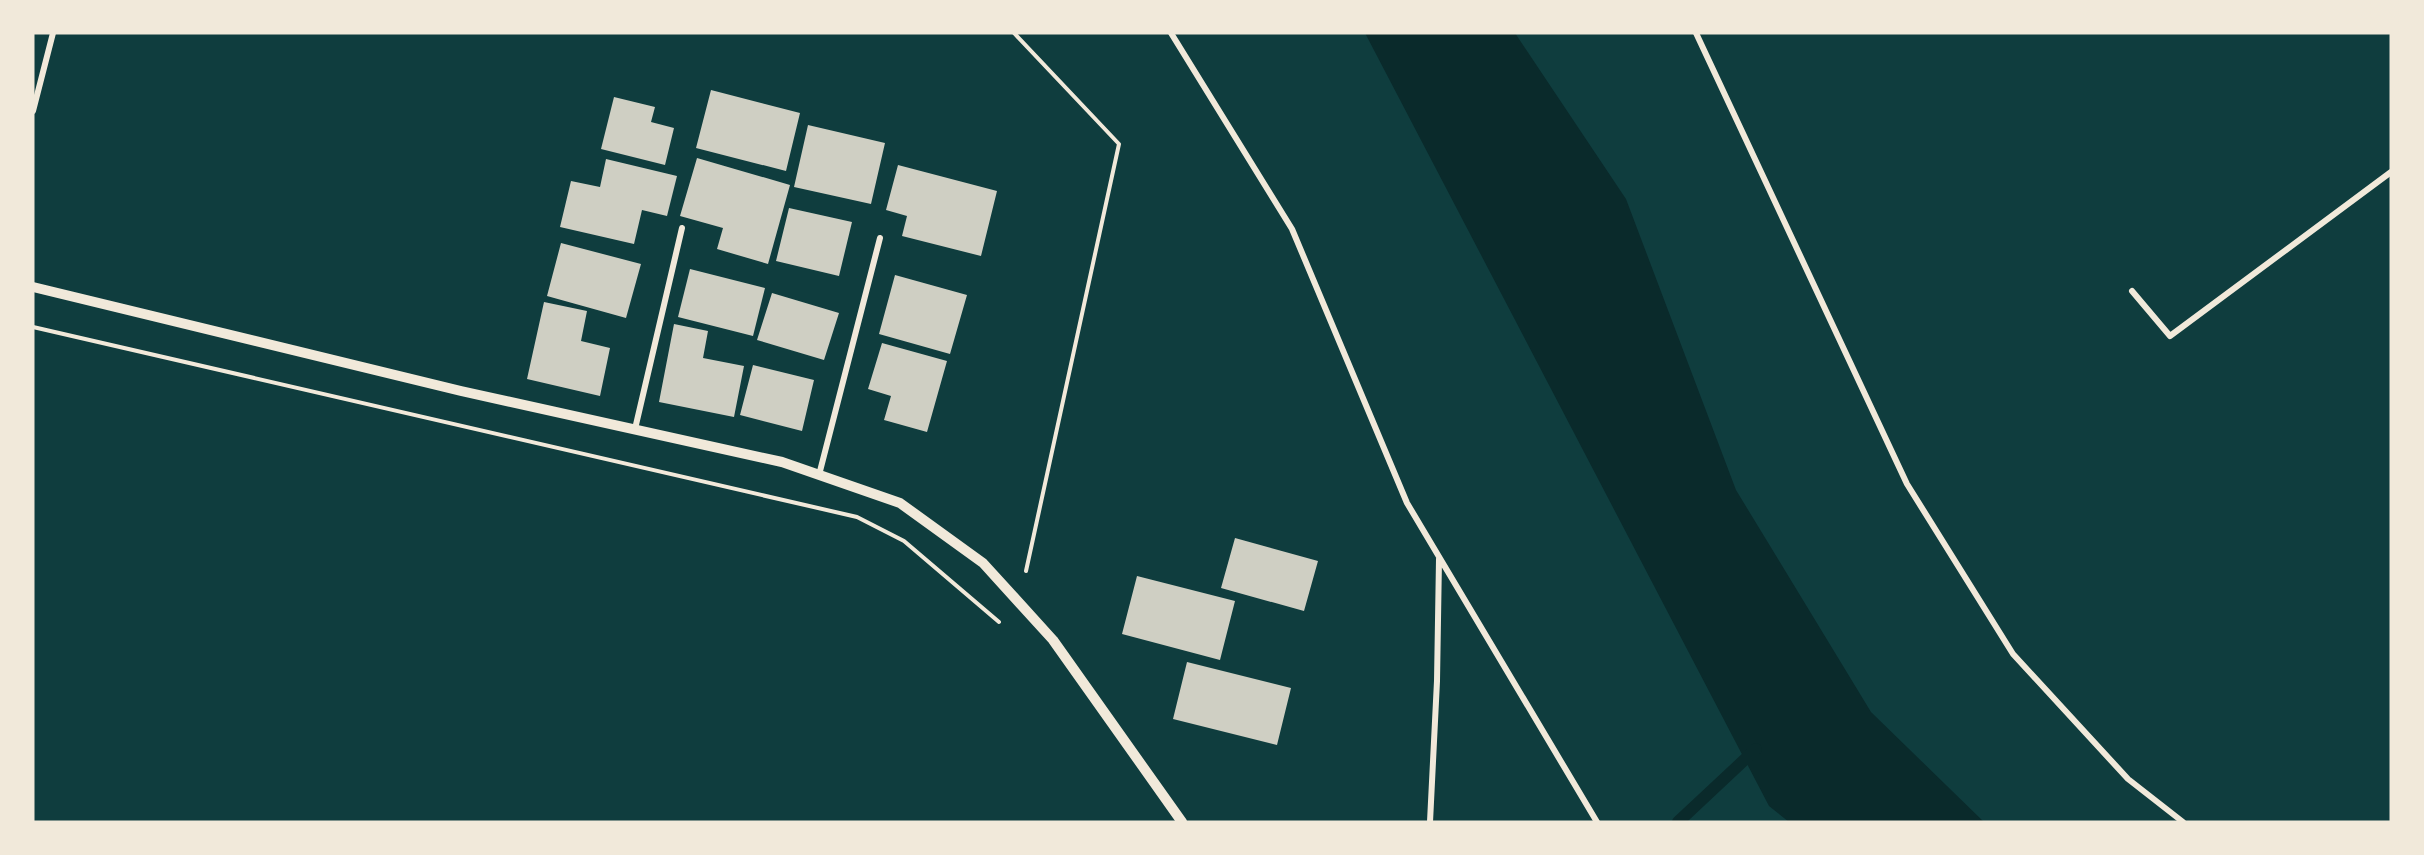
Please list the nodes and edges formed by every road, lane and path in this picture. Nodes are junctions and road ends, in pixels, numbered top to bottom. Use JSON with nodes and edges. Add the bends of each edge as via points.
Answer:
{"nodes":[{"id":1,"x":53,"y":33,"type":"edge"},
{"id":2,"x":1014,"y":33,"type":"edge"},
{"id":3,"x":1171,"y":33,"type":"edge"},
{"id":4,"x":1696,"y":33,"type":"edge"},
{"id":5,"x":33,"y":111,"type":"edge"},
{"id":6,"x":2391,"y":172,"type":"edge"},
{"id":7,"x":682,"y":228,"type":"dead end"},
{"id":8,"x":880,"y":238,"type":"dead end"},
{"id":9,"x":33,"y":287,"type":"edge"},
{"id":10,"x":2132,"y":291,"type":"dead end"},
{"id":11,"x":33,"y":327,"type":"edge"},
{"id":12,"x":635,"y":429,"type":"junction"},
{"id":13,"x":819,"y":475,"type":"junction"},
{"id":14,"x":1439,"y":559,"type":"junction"},
{"id":15,"x":1019,"y":603,"type":"junction"},
{"id":16,"x":1008,"y":630,"type":"dead end"},
{"id":17,"x":1182,"y":822,"type":"edge"},
{"id":18,"x":1430,"y":822,"type":"edge"},
{"id":19,"x":1597,"y":822,"type":"edge"},
{"id":20,"x":2183,"y":822,"type":"edge"}],
"edges":[{"from":1,"to":5,"type":"street"},
{"from":2,"to":15,"type":"path","via":[[1119,144]]},
{"from":3,"to":14,"type":"street","via":[[1292,229],[1407,503]]},
{"from":4,"to":20,"type":"street","via":[[1913,494],[2013,654],[2128,779]]},
{"from":6,"to":10,"type":"street","via":[[2170,336]]},
{"from":7,"to":12,"type":"street"},
{"from":8,"to":13,"type":"street"},
{"from":9,"to":12,"type":"street"},
{"from":11,"to":16,"type":"path","via":[[857,517],[904,541]]},
{"from":12,"to":13,"type":"street","via":[[783,462]]},
{"from":13,"to":15,"type":"street","via":[[900,503],[983,563]]},
{"from":14,"to":18,"type":"street"},
{"from":14,"to":19,"type":"street"},
{"from":15,"to":17,"type":"street","via":[[1053,640]]}]}
